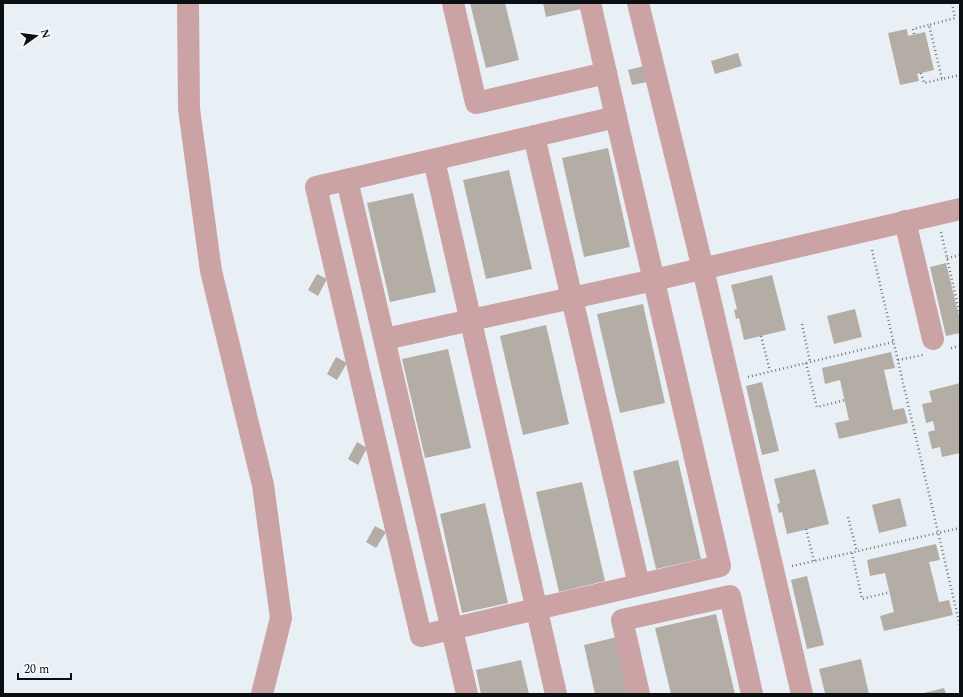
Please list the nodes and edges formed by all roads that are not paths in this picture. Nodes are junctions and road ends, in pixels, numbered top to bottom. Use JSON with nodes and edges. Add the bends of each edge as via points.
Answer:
{"nodes":[{"id":1,"x":188,"y":3,"type":"edge"},
{"id":2,"x":453,"y":3,"type":"edge"},
{"id":3,"x":590,"y":3,"type":"edge"},
{"id":4,"x":638,"y":3,"type":"edge"},
{"id":5,"x":606,"y":72,"type":"junction"},
{"id":6,"x":616,"y":117,"type":"junction"},
{"id":7,"x":534,"y":136,"type":"junction"},
{"id":8,"x":434,"y":160,"type":"junction"},
{"id":9,"x":347,"y":180,"type":"junction"},
{"id":10,"x":960,"y":209,"type":"edge"},
{"id":11,"x":906,"y":221,"type":"junction"},
{"id":12,"x":703,"y":269,"type":"junction"},
{"id":13,"x":654,"y":280,"type":"junction"},
{"id":14,"x":572,"y":298,"type":"junction"},
{"id":15,"x":471,"y":320,"type":"junction"},
{"id":16,"x":385,"y":339,"type":"junction"},
{"id":17,"x":933,"y":339,"type":"dead end"},
{"id":18,"x":639,"y":585,"type":"junction"},
{"id":19,"x":537,"y":608,"type":"junction"},
{"id":20,"x":453,"y":628,"type":"junction"},
{"id":21,"x":262,"y":694,"type":"edge"},
{"id":22,"x":467,"y":694,"type":"edge"},
{"id":23,"x":556,"y":694,"type":"edge"},
{"id":24,"x":639,"y":694,"type":"edge"},
{"id":25,"x":752,"y":694,"type":"edge"},
{"id":26,"x":802,"y":694,"type":"edge"}],
"edges":[{"from":1,"to":21,"type":"street","via":[[189,108],[211,271],[263,485],[281,618]]},
{"from":2,"to":5,"type":"street","via":[[476,102]]},
{"from":3,"to":5,"type":"street"},
{"from":4,"to":12,"type":"street"},
{"from":5,"to":6,"type":"street"},
{"from":6,"to":7,"type":"street"},
{"from":6,"to":13,"type":"street"},
{"from":7,"to":8,"type":"street"},
{"from":7,"to":14,"type":"street"},
{"from":8,"to":9,"type":"street"},
{"from":8,"to":15,"type":"street"},
{"from":9,"to":16,"type":"street"},
{"from":9,"to":20,"type":"street","via":[[316,187],[420,636]]},
{"from":10,"to":11,"type":"street"},
{"from":11,"to":12,"type":"street"},
{"from":11,"to":17,"type":"street"},
{"from":12,"to":13,"type":"street"},
{"from":12,"to":26,"type":"street"},
{"from":13,"to":14,"type":"street"},
{"from":13,"to":18,"type":"street","via":[[720,566]]},
{"from":14,"to":15,"type":"street"},
{"from":14,"to":18,"type":"street"},
{"from":15,"to":16,"type":"street"},
{"from":15,"to":19,"type":"street"},
{"from":16,"to":20,"type":"street"},
{"from":18,"to":19,"type":"street"},
{"from":19,"to":20,"type":"street"},
{"from":19,"to":23,"type":"street"},
{"from":20,"to":22,"type":"street"},
{"from":24,"to":25,"type":"street","via":[[622,620],[730,596]]}]}
